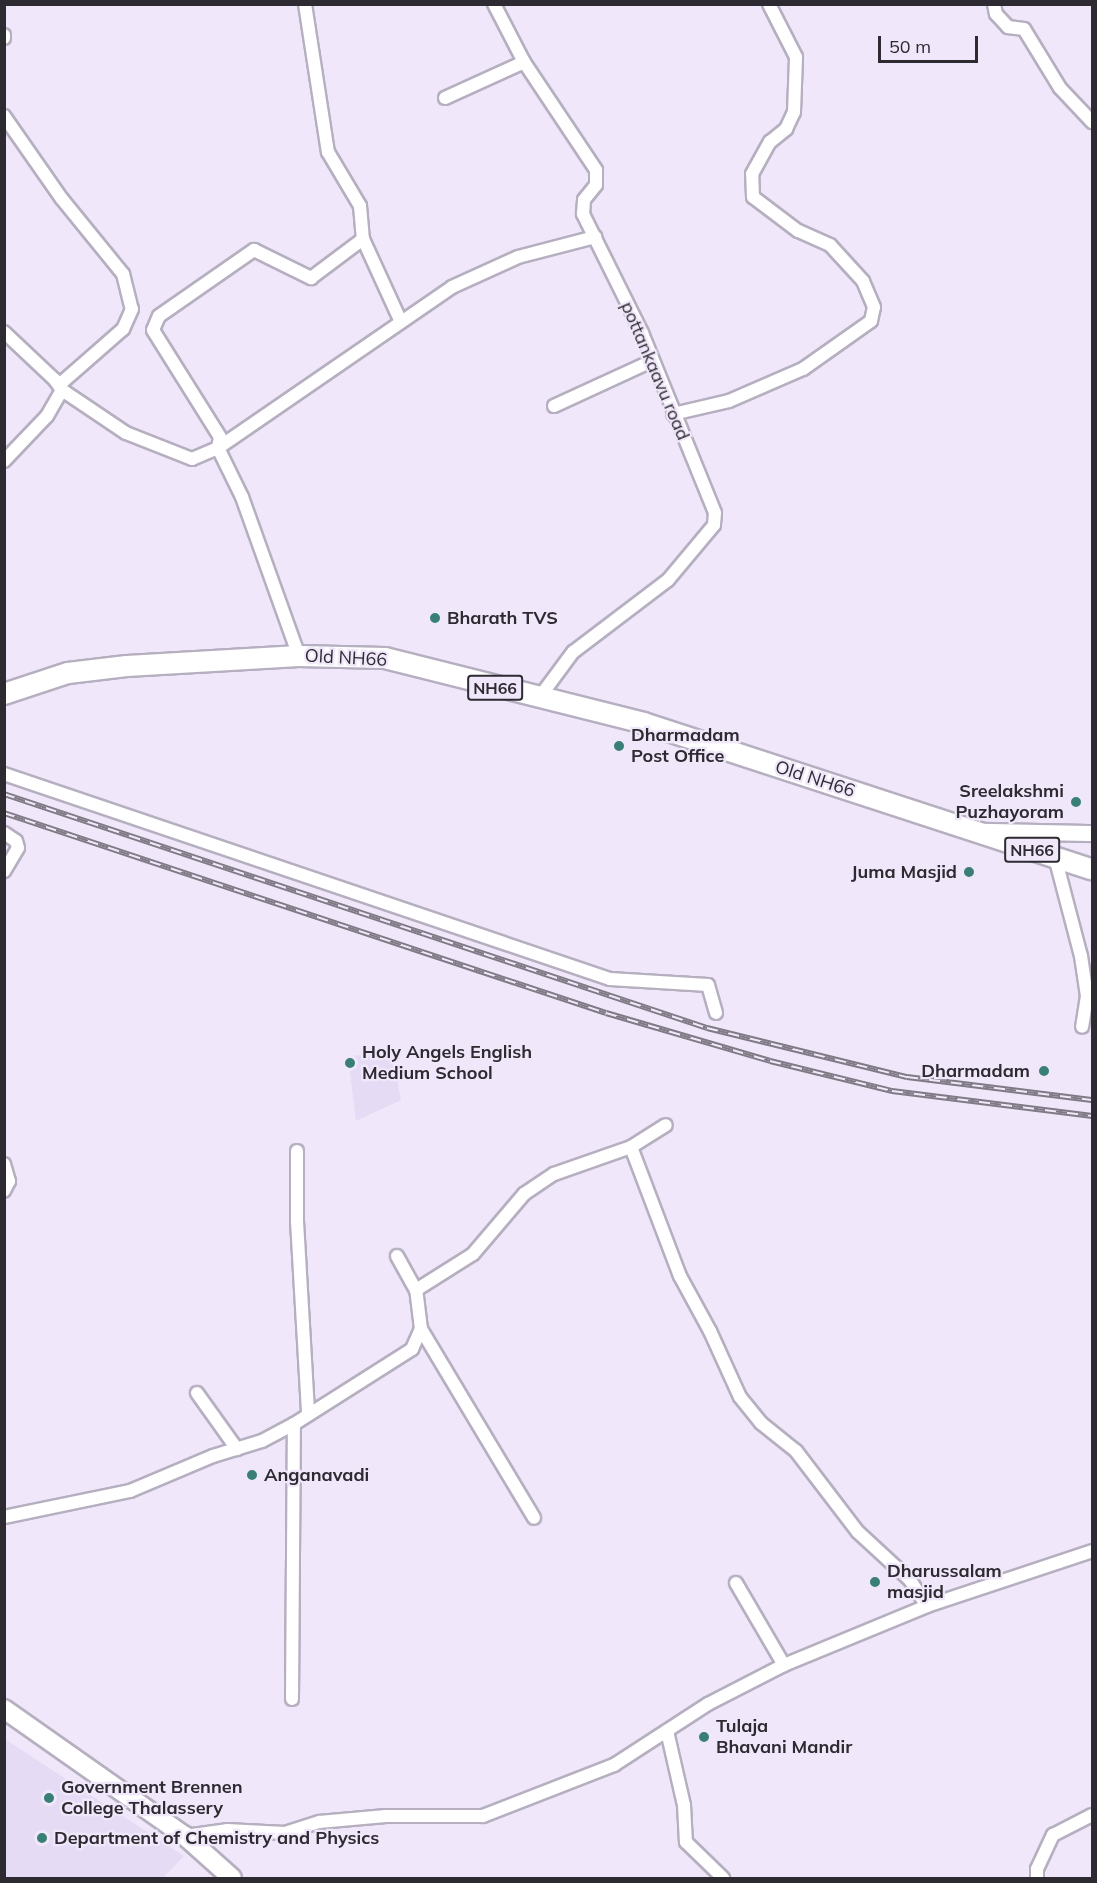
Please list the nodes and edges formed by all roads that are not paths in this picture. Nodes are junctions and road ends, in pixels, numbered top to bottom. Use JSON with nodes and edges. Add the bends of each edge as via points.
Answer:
{"nodes":[{"id":1,"x":304,"y":4,"type":"edge"},
{"id":2,"x":494,"y":4,"type":"edge"},
{"id":3,"x":769,"y":4,"type":"edge"},
{"id":4,"x":994,"y":4,"type":"edge"},
{"id":5,"x":524,"y":62,"type":"junction"},
{"id":6,"x":445,"y":98,"type":"dead end"},
{"id":7,"x":4,"y":116,"type":"edge"},
{"id":8,"x":1092,"y":122,"type":"edge"},
{"id":9,"x":595,"y":237,"type":"junction"},
{"id":10,"x":363,"y":239,"type":"junction"},
{"id":11,"x":402,"y":322,"type":"junction"},
{"id":12,"x":4,"y":332,"type":"edge"},
{"id":13,"x":652,"y":361,"type":"junction"},
{"id":14,"x":60,"y":388,"type":"junction"},
{"id":15,"x":554,"y":406,"type":"dead end"},
{"id":16,"x":673,"y":414,"type":"junction"},
{"id":17,"x":218,"y":448,"type":"junction"},
{"id":18,"x":4,"y":461,"type":"edge"},
{"id":19,"x":299,"y":656,"type":"junction"},
{"id":20,"x":4,"y":694,"type":"edge"},
{"id":21,"x":538,"y":698,"type":"junction"},
{"id":22,"x":4,"y":774,"type":"edge"},
{"id":23,"x":972,"y":831,"type":"junction"},
{"id":24,"x":4,"y":833,"type":"edge"},
{"id":25,"x":1092,"y":833,"type":"edge"},
{"id":26,"x":1055,"y":857,"type":"junction"},
{"id":27,"x":1092,"y":869,"type":"edge"},
{"id":28,"x":4,"y":871,"type":"edge"},
{"id":29,"x":716,"y":1013,"type":"dead end"},
{"id":30,"x":1082,"y":1027,"type":"dead end"},
{"id":31,"x":666,"y":1125,"type":"dead end"},
{"id":32,"x":631,"y":1147,"type":"junction"},
{"id":33,"x":297,"y":1150,"type":"dead end"},
{"id":34,"x":4,"y":1164,"type":"edge"},
{"id":35,"x":4,"y":1191,"type":"edge"},
{"id":36,"x":397,"y":1256,"type":"dead end"},
{"id":37,"x":416,"y":1290,"type":"junction"},
{"id":38,"x":421,"y":1329,"type":"junction"},
{"id":39,"x":197,"y":1393,"type":"dead end"},
{"id":40,"x":308,"y":1413,"type":"junction"},
{"id":41,"x":294,"y":1424,"type":"junction"},
{"id":42,"x":237,"y":1449,"type":"junction"},
{"id":43,"x":4,"y":1517,"type":"edge"},
{"id":44,"x":534,"y":1518,"type":"dead end"},
{"id":45,"x":1092,"y":1551,"type":"edge"},
{"id":46,"x":736,"y":1583,"type":"dead end"},
{"id":47,"x":927,"y":1606,"type":"junction"},
{"id":48,"x":784,"y":1665,"type":"junction"},
{"id":49,"x":292,"y":1699,"type":"dead end"},
{"id":50,"x":4,"y":1709,"type":"edge"},
{"id":51,"x":666,"y":1731,"type":"junction"},
{"id":52,"x":1092,"y":1815,"type":"edge"},
{"id":53,"x":185,"y":1836,"type":"junction"},
{"id":54,"x":232,"y":1878,"type":"edge"},
{"id":55,"x":723,"y":1878,"type":"edge"},
{"id":56,"x":1037,"y":1878,"type":"edge"}],
"edges":[{"from":1,"to":10,"type":"street","via":[[328,152],[360,206]]},
{"from":2,"to":5,"type":"street","name":"pottankaavu road"},
{"from":3,"to":16,"type":"street","via":[[796,57],[794,112],[786,129],[770,142],[752,174],[753,197],[798,231],[830,245],[863,281],[874,307],[871,321],[803,369],[729,401]]},
{"from":4,"to":8,"type":"street","via":[[996,14],[1008,27],[1024,29],[1060,88]]},
{"from":5,"to":6,"type":"street"},
{"from":5,"to":9,"type":"street","name":"pottankaavu road","via":[[596,170],[596,185],[584,200],[583,214]]},
{"from":7,"to":14,"type":"street","via":[[62,199],[123,274],[132,309],[123,329]]},
{"from":9,"to":11,"type":"street","via":[[487,268]]},
{"from":9,"to":13,"type":"street","name":"pottankaavu road"},
{"from":10,"to":11,"type":"street"},
{"from":10,"to":17,"type":"street","via":[[311,278],[254,250],[159,315],[153,330],[220,437]]},
{"from":11,"to":17,"type":"street"},
{"from":12,"to":14,"type":"street"},
{"from":13,"to":15,"type":"street"},
{"from":13,"to":16,"type":"street","name":"pottankaavu road"},
{"from":14,"to":17,"type":"street","via":[[126,433],[192,459]]},
{"from":14,"to":18,"type":"street","via":[[51,410]]},
{"from":16,"to":21,"type":"street","name":"pottankaavu road","via":[[710,499],[714,525],[668,580],[573,652]]},
{"from":17,"to":19,"type":"street","via":[[242,497]]},
{"from":19,"to":20,"type":"main road","name":"Old NH66","number":"NH66","via":[[68,673]]},
{"from":19,"to":21,"type":"main road","name":"Old NH66","number":"NH66","via":[[385,658]]},
{"from":21,"to":23,"type":"main road","name":"Old NH66","number":"NH66","via":[[644,723]]},
{"from":22,"to":29,"type":"street","via":[[610,979],[708,985]]},
{"from":23,"to":25,"type":"street"},
{"from":23,"to":26,"type":"main road","name":"Old NH66","number":"NH66"},
{"from":24,"to":28,"type":"street","via":[[16,841],[18,848]]},
{"from":26,"to":27,"type":"main road","name":"Old NH66","number":"NH66"},
{"from":26,"to":30,"type":"street","via":[[1081,956],[1087,996]]},
{"from":31,"to":32,"type":"street"},
{"from":32,"to":37,"type":"street","via":[[554,1174],[524,1194],[473,1254]]},
{"from":32,"to":47,"type":"street","via":[[680,1276],[740,1397],[761,1423],[796,1451],[858,1532],[910,1580]]},
{"from":33,"to":40,"type":"street"},
{"from":34,"to":35,"type":"street","via":[[9,1181]]},
{"from":36,"to":37,"type":"street"},
{"from":37,"to":38,"type":"street"},
{"from":38,"to":40,"type":"street","via":[[419,1340],[403,1357]]},
{"from":38,"to":44,"type":"street"},
{"from":39,"to":42,"type":"street"},
{"from":40,"to":41,"type":"street"},
{"from":41,"to":42,"type":"street"},
{"from":41,"to":49,"type":"street"},
{"from":42,"to":43,"type":"street","via":[[130,1491]]},
{"from":45,"to":47,"type":"street"},
{"from":46,"to":48,"type":"street"},
{"from":47,"to":48,"type":"street"},
{"from":48,"to":51,"type":"street"},
{"from":50,"to":53,"type":"main road"},
{"from":51,"to":53,"type":"street","via":[[614,1765],[483,1816],[386,1816],[319,1822],[285,1833],[227,1830]]},
{"from":51,"to":55,"type":"street","via":[[684,1805],[686,1842]]},
{"from":52,"to":56,"type":"street","via":[[1053,1835],[1037,1869]]},
{"from":53,"to":54,"type":"main road"}]}
